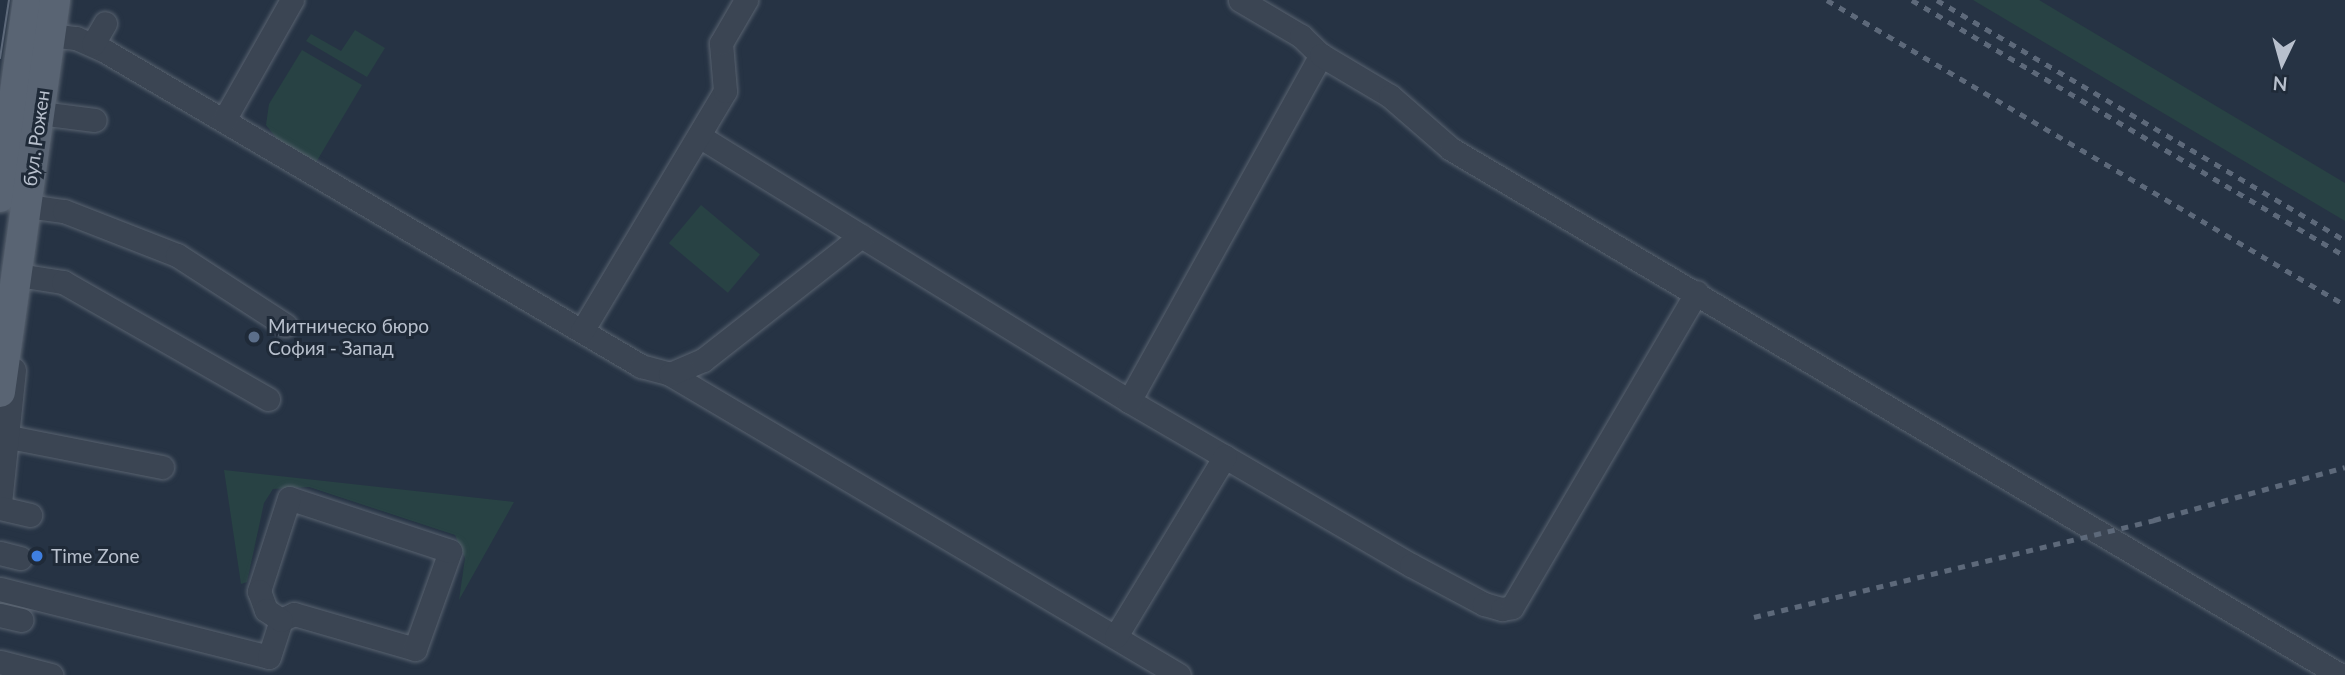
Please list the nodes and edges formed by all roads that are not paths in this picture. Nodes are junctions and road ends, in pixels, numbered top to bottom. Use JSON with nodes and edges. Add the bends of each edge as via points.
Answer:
{"nodes":[{"id":1,"x":28,"y":0,"type":"edge"},
{"id":2,"x":55,"y":0,"type":"edge"},
{"id":3,"x":292,"y":0,"type":"edge"},
{"id":4,"x":746,"y":0,"type":"edge"},
{"id":5,"x":1240,"y":0,"type":"edge"},
{"id":6,"x":105,"y":23,"type":"dead end"},
{"id":7,"x":50,"y":35,"type":"junction"},
{"id":8,"x":93,"y":44,"type":"junction"},
{"id":9,"x":1321,"y":55,"type":"junction"},
{"id":10,"x":40,"y":113,"type":"junction"},
{"id":11,"x":95,"y":120,"type":"dead end"},
{"id":12,"x":224,"y":120,"type":"junction"},
{"id":13,"x":699,"y":136,"type":"junction"},
{"id":14,"x":14,"y":201,"type":"edge"},
{"id":15,"x":861,"y":236,"type":"junction"},
{"id":16,"x":18,"y":275,"type":"junction"},
{"id":17,"x":1698,"y":292,"type":"junction"},
{"id":18,"x":285,"y":325,"type":"dead end"},
{"id":19,"x":582,"y":331,"type":"junction"},
{"id":20,"x":670,"y":374,"type":"junction"},
{"id":21,"x":0,"y":392,"type":"edge"},
{"id":22,"x":268,"y":399,"type":"dead end"},
{"id":23,"x":1129,"y":401,"type":"junction"},
{"id":24,"x":9,"y":436,"type":"junction"},
{"id":25,"x":1225,"y":457,"type":"junction"},
{"id":26,"x":162,"y":467,"type":"dead end"},
{"id":27,"x":0,"y":505,"type":"edge"},
{"id":28,"x":30,"y":515,"type":"dead end"},
{"id":29,"x":0,"y":589,"type":"edge"},
{"id":30,"x":281,"y":620,"type":"junction"},
{"id":31,"x":1115,"y":636,"type":"junction"},
{"id":32,"x":0,"y":662,"type":"edge"},
{"id":33,"x":267,"y":666,"type":"edge"},
{"id":34,"x":51,"y":675,"type":"edge"},
{"id":35,"x":1179,"y":675,"type":"edge"},
{"id":36,"x":2340,"y":675,"type":"edge"}],
"edges":[{"from":1,"to":14,"type":"main road","name":"бул. Рожен"},
{"from":2,"to":7,"type":"main road","name":"бул. Рожен"},
{"from":3,"to":12,"type":"street"},
{"from":4,"to":13,"type":"street","via":[[721,43],[725,91]]},
{"from":5,"to":9,"type":"street","via":[[1301,36]]},
{"from":6,"to":8,"type":"street"},
{"from":7,"to":8,"type":"street"},
{"from":7,"to":10,"type":"main road","name":"бул. Рожен"},
{"from":8,"to":12,"type":"street"},
{"from":9,"to":17,"type":"street","via":[[1390,96],[1451,149]]},
{"from":9,"to":23,"type":"street"},
{"from":10,"to":11,"type":"street"},
{"from":10,"to":14,"type":"main road","name":"бул. Рожен"},
{"from":12,"to":19,"type":"street"},
{"from":13,"to":15,"type":"street"},
{"from":13,"to":19,"type":"street"},
{"from":14,"to":16,"type":"main road","name":"бул. Рожен"},
{"from":14,"to":18,"type":"street","via":[[64,211],[177,255]]},
{"from":15,"to":20,"type":"street","via":[[703,360]]},
{"from":15,"to":23,"type":"street"},
{"from":16,"to":21,"type":"main road","name":"бул. Рожен"},
{"from":16,"to":22,"type":"street","via":[[63,282],[86,292]]},
{"from":16,"to":24,"type":"street","name":"бул. Рожен"},
{"from":17,"to":25,"type":"street","via":[[1511,607],[1484,604],[1460,592]]},
{"from":17,"to":36,"type":"street"},
{"from":19,"to":20,"type":"street","via":[[641,366]]},
{"from":20,"to":31,"type":"street"},
{"from":23,"to":25,"type":"street"},
{"from":24,"to":26,"type":"street"},
{"from":24,"to":27,"type":"street","name":"бул. Рожен"},
{"from":25,"to":31,"type":"street"},
{"from":27,"to":28,"type":"street"},
{"from":29,"to":33,"type":"street"},
{"from":30,"to":30,"type":"street","via":[[266,610],[259,591],[289,499],[450,551],[415,649],[294,614]]},
{"from":30,"to":33,"type":"street"},
{"from":31,"to":35,"type":"street"},
{"from":32,"to":34,"type":"street"}]}
